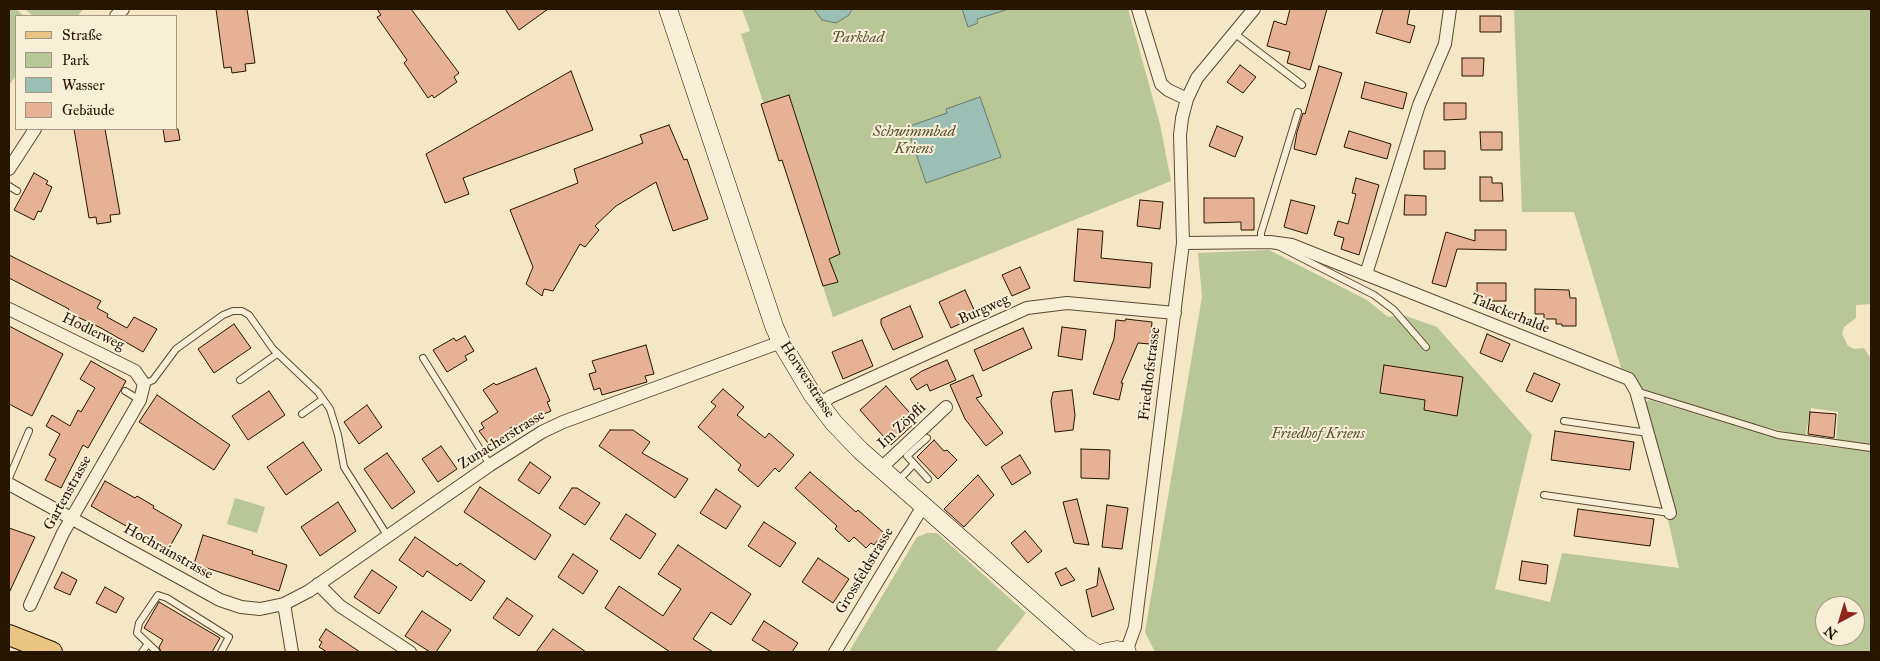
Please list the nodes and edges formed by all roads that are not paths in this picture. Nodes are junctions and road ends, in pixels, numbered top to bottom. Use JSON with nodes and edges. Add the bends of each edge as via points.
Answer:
{"nodes":[{"id":1,"x":668,"y":9,"type":"edge"},
{"id":2,"x":1138,"y":9,"type":"edge"},
{"id":3,"x":1254,"y":9,"type":"edge"},
{"id":4,"x":1450,"y":9,"type":"edge"},
{"id":5,"x":1234,"y":33,"type":"junction"},
{"id":6,"x":1302,"y":85,"type":"dead end"},
{"id":7,"x":1187,"y":99,"type":"junction"},
{"id":8,"x":1298,"y":112,"type":"dead end"},
{"id":9,"x":34,"y":130,"type":"edge"},
{"id":10,"x":9,"y":169,"type":"edge"},
{"id":11,"x":9,"y":186,"type":"edge"},
{"id":12,"x":17,"y":191,"type":"dead end"},
{"id":13,"x":1265,"y":242,"type":"junction"},
{"id":14,"x":1183,"y":243,"type":"junction"},
{"id":15,"x":1366,"y":274,"type":"junction"},
{"id":16,"x":9,"y":309,"type":"edge"},
{"id":17,"x":1174,"y":313,"type":"junction"},
{"id":18,"x":781,"y":342,"type":"junction"},
{"id":19,"x":1426,"y":347,"type":"dead end"},
{"id":20,"x":277,"y":354,"type":"junction"},
{"id":21,"x":423,"y":358,"type":"dead end"},
{"id":22,"x":240,"y":380,"type":"dead end"},
{"id":23,"x":144,"y":384,"type":"junction"},
{"id":24,"x":125,"y":391,"type":"dead end"},
{"id":25,"x":1636,"y":391,"type":"junction"},
{"id":26,"x":140,"y":400,"type":"junction"},
{"id":27,"x":323,"y":400,"type":"junction"},
{"id":28,"x":820,"y":405,"type":"junction"},
{"id":29,"x":946,"y":407,"type":"dead end"},
{"id":30,"x":302,"y":414,"type":"dead end"},
{"id":31,"x":1564,"y":421,"type":"dead end"},
{"id":32,"x":29,"y":431,"type":"dead end"},
{"id":33,"x":1648,"y":433,"type":"junction"},
{"id":34,"x":927,"y":438,"type":"dead end"},
{"id":35,"x":1871,"y":448,"type":"edge"},
{"id":36,"x":914,"y":464,"type":"junction"},
{"id":37,"x":490,"y":465,"type":"junction"},
{"id":38,"x":880,"y":469,"type":"junction"},
{"id":39,"x":9,"y":478,"type":"edge"},
{"id":40,"x":928,"y":478,"type":"dead end"},
{"id":41,"x":896,"y":483,"type":"junction"},
{"id":42,"x":9,"y":484,"type":"edge"},
{"id":43,"x":1544,"y":495,"type":"dead end"},
{"id":44,"x":923,"y":506,"type":"junction"},
{"id":45,"x":1670,"y":513,"type":"joint"},
{"id":46,"x":72,"y":517,"type":"junction"},
{"id":47,"x":387,"y":535,"type":"junction"},
{"id":48,"x":318,"y":584,"type":"junction"},
{"id":49,"x":284,"y":604,"type":"junction"},
{"id":50,"x":30,"y":605,"type":"dead end"},
{"id":51,"x":9,"y":635,"type":"edge"},
{"id":52,"x":147,"y":645,"type":"junction"},
{"id":53,"x":156,"y":651,"type":"dead end"},
{"id":54,"x":52,"y":652,"type":"edge"},
{"id":55,"x":142,"y":652,"type":"edge"},
{"id":56,"x":221,"y":652,"type":"edge"},
{"id":57,"x":292,"y":652,"type":"edge"},
{"id":58,"x":410,"y":652,"type":"edge"},
{"id":59,"x":835,"y":652,"type":"edge"},
{"id":60,"x":1094,"y":652,"type":"edge"},
{"id":61,"x":1106,"y":652,"type":"edge"},
{"id":62,"x":1127,"y":652,"type":"edge"}],
"edges":[{"from":1,"to":18,"type":"street","name":"Horwerstrasse"},
{"from":2,"to":7,"type":"street","via":[[1161,84]]},
{"from":3,"to":5,"type":"street","name":"Friedhofstrasse"},
{"from":4,"to":15,"type":"street","via":[[1445,44],[1419,105]]},
{"from":5,"to":6,"type":"lane"},
{"from":5,"to":7,"type":"street","name":"Friedhofstrasse","via":[[1197,78]]},
{"from":7,"to":14,"type":"street","name":"Friedhofstrasse","via":[[1180,135]]},
{"from":8,"to":13,"type":"lane","via":[[1261,233]]},
{"from":9,"to":10,"type":"street"},
{"from":11,"to":12,"type":"lane"},
{"from":13,"to":14,"type":"street","name":"Talackerhalde"},
{"from":13,"to":15,"type":"street","name":"Talackerhalde","via":[[1292,245]]},
{"from":13,"to":19,"type":"lane","via":[[1374,295],[1394,310]]},
{"from":14,"to":17,"type":"street","name":"Friedhofstrasse"},
{"from":15,"to":25,"type":"street","name":"Talackerhalde","via":[[1629,379]]},
{"from":16,"to":23,"type":"street","name":"Hodlerweg","via":[[136,371]]},
{"from":17,"to":28,"type":"street","name":"Burgweg","via":[[1067,303],[1027,308],[830,397]]},
{"from":17,"to":62,"type":"street","name":"Friedhofstrasse","via":[[1134,627]]},
{"from":18,"to":28,"type":"street","name":"Horwerstrasse"},
{"from":18,"to":37,"type":"street","name":"Zunacherstrasse","via":[[563,422]]},
{"from":20,"to":22,"type":"lane"},
{"from":20,"to":23,"type":"lane","via":[[249,315],[242,310],[232,311],[176,349],[153,380]]},
{"from":20,"to":27,"type":"lane"},
{"from":21,"to":37,"type":"lane"},
{"from":23,"to":26,"type":"street"},
{"from":24,"to":26,"type":"lane"},
{"from":25,"to":33,"type":"street"},
{"from":25,"to":35,"type":"lane","name":"Talackerhalde","via":[[1778,435]]},
{"from":26,"to":46,"type":"street","name":"Gartenstrasse"},
{"from":27,"to":30,"type":"lane"},
{"from":27,"to":47,"type":"lane","via":[[338,435],[344,467]]},
{"from":28,"to":38,"type":"street","name":"Horwerstrasse"},
{"from":29,"to":38,"type":"street","name":"Im Zöpfli"},
{"from":31,"to":33,"type":"lane"},
{"from":32,"to":39,"type":"lane"},
{"from":33,"to":45,"type":"street"},
{"from":34,"to":36,"type":"lane","via":[[907,456]]},
{"from":36,"to":40,"type":"lane"},
{"from":36,"to":41,"type":"lane"},
{"from":37,"to":47,"type":"street","name":"Zunacherstrasse"},
{"from":38,"to":41,"type":"street","name":"Horwerstrasse"},
{"from":41,"to":44,"type":"street","name":"Horwerstrasse"},
{"from":42,"to":46,"type":"street","name":"Hochrainstrasse"},
{"from":43,"to":45,"type":"lane"},
{"from":44,"to":59,"type":"street","name":"Grossfeldstrasse"},
{"from":44,"to":60,"type":"street","name":"Horwerstrasse"},
{"from":46,"to":49,"type":"street","name":"Hochrainstrasse","via":[[220,600],[241,608],[260,609]]},
{"from":46,"to":50,"type":"street","name":"Gartenstrasse"},
{"from":47,"to":48,"type":"street","name":"Zunacherstrasse"},
{"from":48,"to":49,"type":"street","name":"Hochrainstrasse"},
{"from":48,"to":58,"type":"street","via":[[340,606]]},
{"from":49,"to":57,"type":"street"},
{"from":51,"to":54,"type":"main road"},
{"from":52,"to":53,"type":"lane"},
{"from":52,"to":55,"type":"lane"},
{"from":52,"to":56,"type":"lane","via":[[137,633],[139,623],[158,595],[229,637]]},
{"from":61,"to":62,"type":"street"}]}
